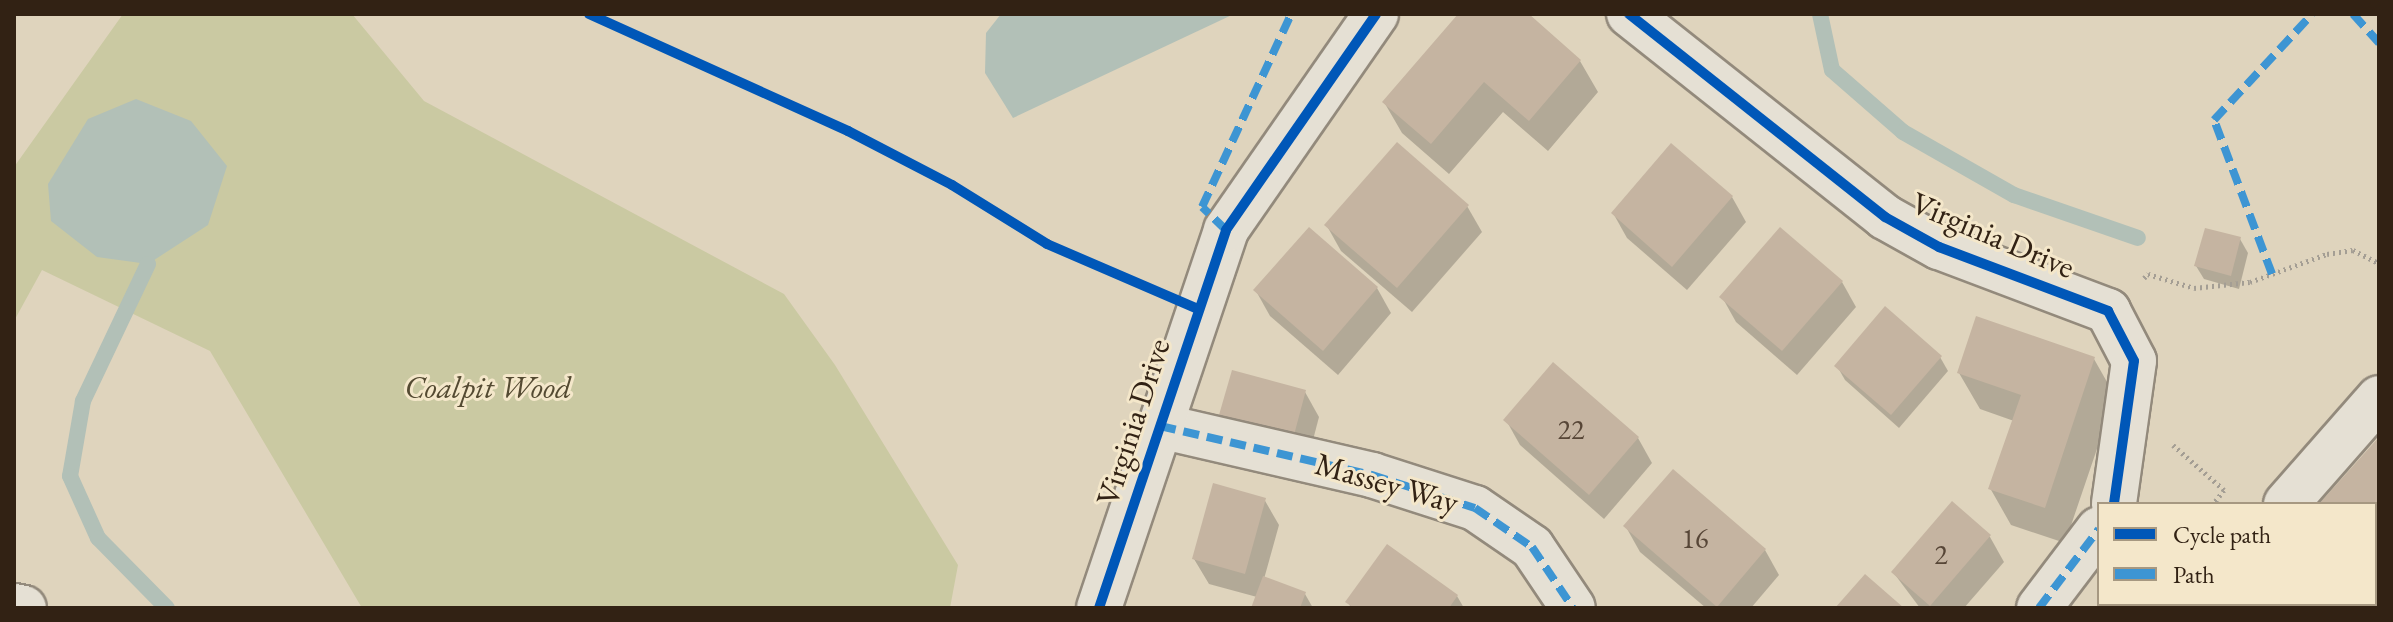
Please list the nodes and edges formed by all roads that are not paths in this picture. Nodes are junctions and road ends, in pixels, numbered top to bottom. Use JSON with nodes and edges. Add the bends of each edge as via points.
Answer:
{"nodes":[{"id":1,"x":1376,"y":14,"type":"edge"},
{"id":2,"x":1629,"y":14,"type":"edge"},
{"id":3,"x":2379,"y":398,"type":"edge"},
{"id":4,"x":1160,"y":426,"type":"junction"},
{"id":5,"x":2114,"y":502,"type":"edge"},
{"id":6,"x":2288,"y":502,"type":"edge"},
{"id":7,"x":2097,"y":532,"type":"edge"},
{"id":8,"x":14,"y":606,"type":"edge"},
{"id":9,"x":24,"y":608,"type":"edge"},
{"id":10,"x":1099,"y":608,"type":"edge"},
{"id":11,"x":1573,"y":608,"type":"edge"},
{"id":12,"x":2039,"y":608,"type":"edge"}],
"edges":[{"from":1,"to":4,"type":"street","name":"Virginia Drive","via":[[1226,230]]},
{"from":2,"to":5,"type":"street","name":"Virginia Drive","via":[[1885,217],[1939,247],[2108,311],[2134,361]]},
{"from":3,"to":6,"type":"street"},
{"from":4,"to":10,"type":"street","name":"Virginia Drive"},
{"from":4,"to":11,"type":"street","name":"Massey Way","via":[[1372,475],[1475,508],[1532,547]]},
{"from":7,"to":12,"type":"street"},
{"from":8,"to":9,"type":"street"}]}
